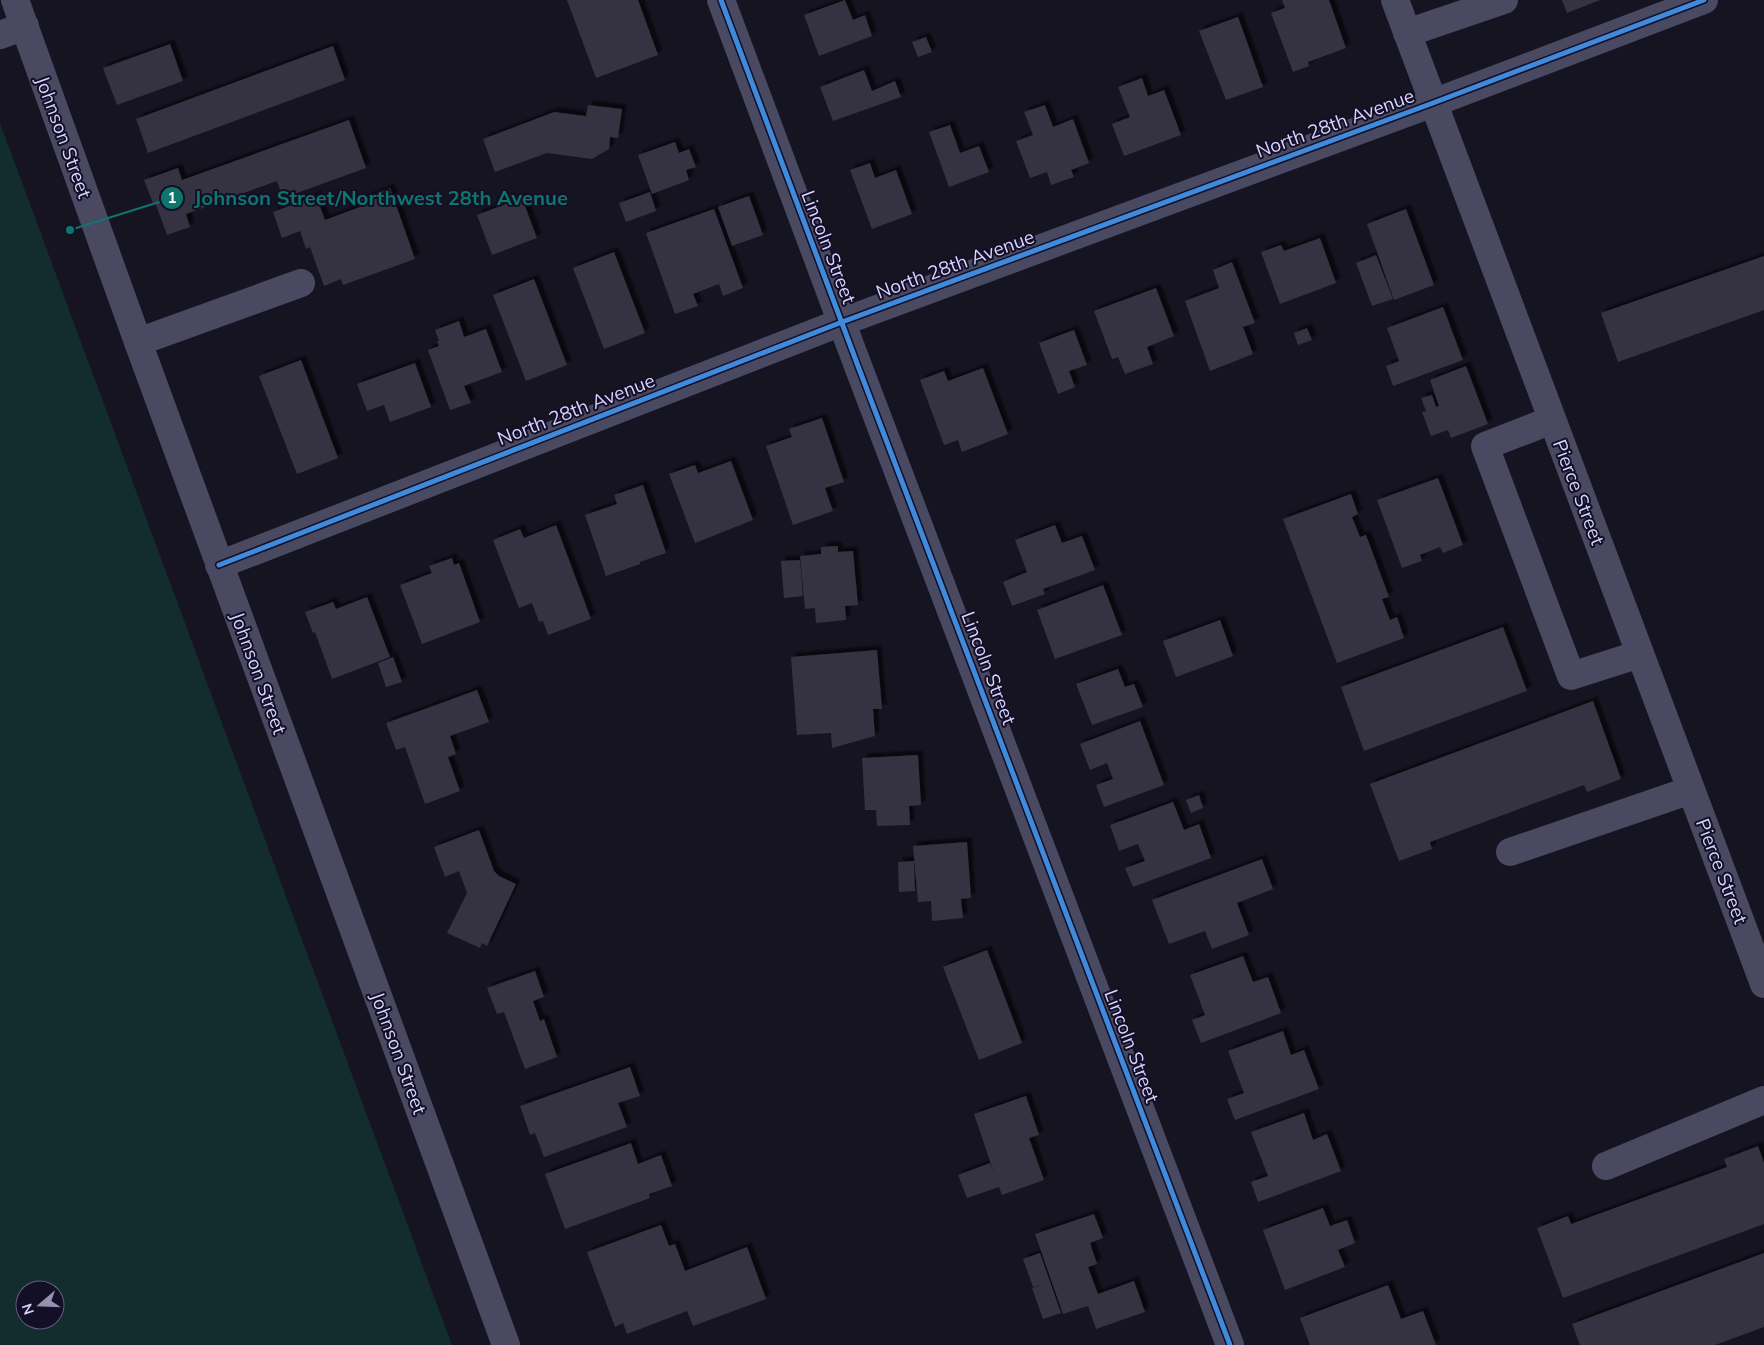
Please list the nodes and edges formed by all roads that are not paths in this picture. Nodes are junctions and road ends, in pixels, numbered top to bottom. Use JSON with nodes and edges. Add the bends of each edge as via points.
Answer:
{"nodes":[{"id":1,"x":15,"y":0,"type":"edge"},
{"id":2,"x":722,"y":0,"type":"edge"},
{"id":3,"x":1395,"y":0,"type":"edge"},
{"id":4,"x":1504,"y":0,"type":"edge"},
{"id":5,"x":1704,"y":0,"type":"edge"},
{"id":6,"x":12,"y":31,"type":"edge"},
{"id":7,"x":1407,"y":33,"type":"junction"},
{"id":8,"x":1433,"y":103,"type":"junction"},
{"id":9,"x":301,"y":284,"type":"dead end"},
{"id":10,"x":842,"y":322,"type":"junction"},
{"id":11,"x":138,"y":342,"type":"junction"},
{"id":12,"x":1552,"y":420,"type":"junction"},
{"id":13,"x":219,"y":565,"type":"junction"},
{"id":14,"x":1640,"y":654,"type":"junction"},
{"id":15,"x":1691,"y":790,"type":"junction"},
{"id":16,"x":1510,"y":852,"type":"dead end"},
{"id":17,"x":1764,"y":984,"type":"edge"},
{"id":18,"x":1764,"y":1100,"type":"edge"},
{"id":19,"x":1606,"y":1166,"type":"dead end"},
{"id":20,"x":506,"y":1345,"type":"edge"},
{"id":21,"x":1230,"y":1345,"type":"edge"}],
"edges":[{"from":1,"to":6,"type":"street","name":"Johnson Street"},
{"from":2,"to":10,"type":"street","name":"Lincoln Street"},
{"from":3,"to":7,"type":"street","name":"Pierce Street"},
{"from":4,"to":7,"type":"street"},
{"from":5,"to":8,"type":"street","name":"North 28th Avenue"},
{"from":6,"to":11,"type":"street","name":"Johnson Street"},
{"from":7,"to":8,"type":"street","name":"Pierce Street"},
{"from":8,"to":10,"type":"street","name":"North 28th Avenue"},
{"from":8,"to":12,"type":"street","name":"Pierce Street"},
{"from":9,"to":11,"type":"street"},
{"from":10,"to":13,"type":"street","name":"North 28th Avenue"},
{"from":10,"to":21,"type":"street","name":"Lincoln Street"},
{"from":11,"to":13,"type":"street","name":"Johnson Street"},
{"from":12,"to":14,"type":"street","name":"Pierce Street"},
{"from":12,"to":14,"type":"street","via":[[1484,446],[1571,676]]},
{"from":13,"to":20,"type":"street","name":"Johnson Street"},
{"from":14,"to":15,"type":"street","name":"Pierce Street"},
{"from":15,"to":16,"type":"street"},
{"from":15,"to":17,"type":"street","name":"Pierce Street"},
{"from":18,"to":19,"type":"street"}]}
